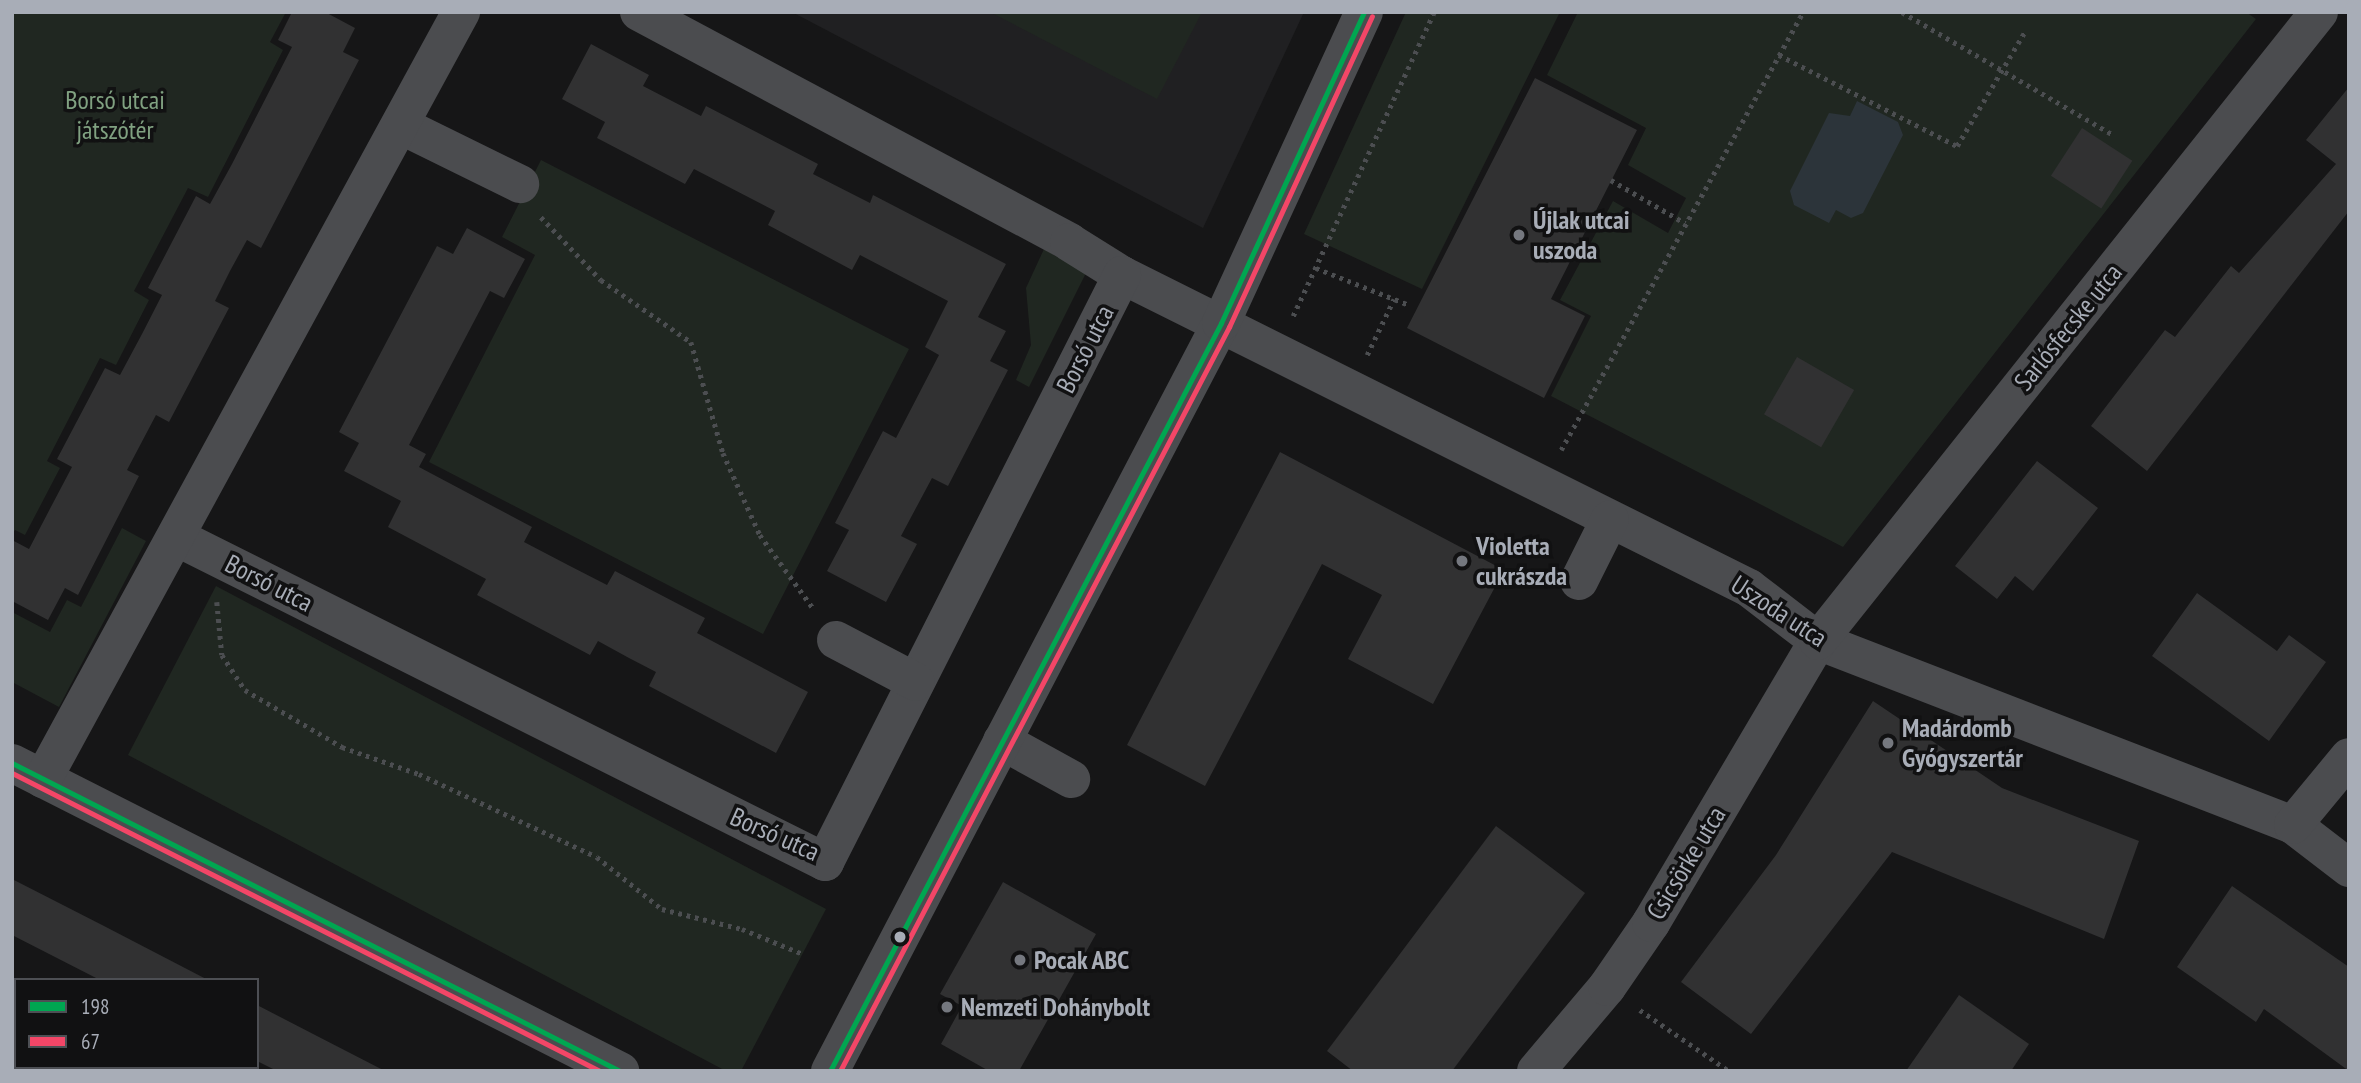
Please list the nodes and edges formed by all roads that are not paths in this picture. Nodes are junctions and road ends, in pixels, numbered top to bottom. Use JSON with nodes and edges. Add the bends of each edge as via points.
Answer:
{"nodes":[{"id":1,"x":461,"y":12,"type":"edge"},
{"id":2,"x":639,"y":12,"type":"edge"},
{"id":3,"x":1364,"y":12,"type":"edge"},
{"id":4,"x":2319,"y":12,"type":"edge"},
{"id":5,"x":400,"y":125,"type":"junction"},
{"id":6,"x":520,"y":184,"type":"road end"},
{"id":7,"x":1122,"y":275,"type":"junction"},
{"id":8,"x":1221,"y":323,"type":"junction"},
{"id":9,"x":1610,"y":519,"type":"junction"},
{"id":10,"x":176,"y":537,"type":"junction"},
{"id":11,"x":1579,"y":580,"type":"dead end"},
{"id":12,"x":836,"y":640,"type":"road end"},
{"id":13,"x":1818,"y":641,"type":"junction"},
{"id":14,"x":916,"y":682,"type":"junction"},
{"id":15,"x":1002,"y":741,"type":"junction"},
{"id":16,"x":2349,"y":757,"type":"edge"},
{"id":17,"x":27,"y":771,"type":"edge"},
{"id":18,"x":1071,"y":779,"type":"dead end"},
{"id":19,"x":2293,"y":825,"type":"junction"},
{"id":20,"x":2349,"y":868,"type":"edge"},
{"id":21,"x":620,"y":1071,"type":"edge"},
{"id":22,"x":830,"y":1071,"type":"edge"},
{"id":23,"x":1536,"y":1071,"type":"edge"}],
"edges":[{"from":1,"to":5,"type":"street"},
{"from":2,"to":7,"type":"street","name":"Borsó utca","via":[[1069,242]]},
{"from":3,"to":8,"type":"street"},
{"from":4,"to":13,"type":"street","name":"Sarlósfecske utca"},
{"from":5,"to":6,"type":"street"},
{"from":5,"to":10,"type":"street"},
{"from":7,"to":8,"type":"street","name":"Borsó utca"},
{"from":7,"to":14,"type":"street","name":"Borsó utca"},
{"from":8,"to":9,"type":"street","name":"Uszoda utca"},
{"from":8,"to":15,"type":"street"},
{"from":9,"to":11,"type":"street"},
{"from":9,"to":13,"type":"street","name":"Uszoda utca","via":[[1749,588]]},
{"from":10,"to":14,"type":"street","name":"Borsó utca","via":[[825,862]]},
{"from":10,"to":17,"type":"street"},
{"from":12,"to":14,"type":"street"},
{"from":13,"to":19,"type":"street","name":"Uszoda utca"},
{"from":13,"to":23,"type":"street","name":"Csicsörke utca","via":[[1639,916],[1607,988]]},
{"from":15,"to":18,"type":"street"},
{"from":15,"to":22,"type":"street"},
{"from":16,"to":19,"type":"street"},
{"from":17,"to":21,"type":"street"},
{"from":19,"to":20,"type":"street","name":"Uszoda utca"}]}
